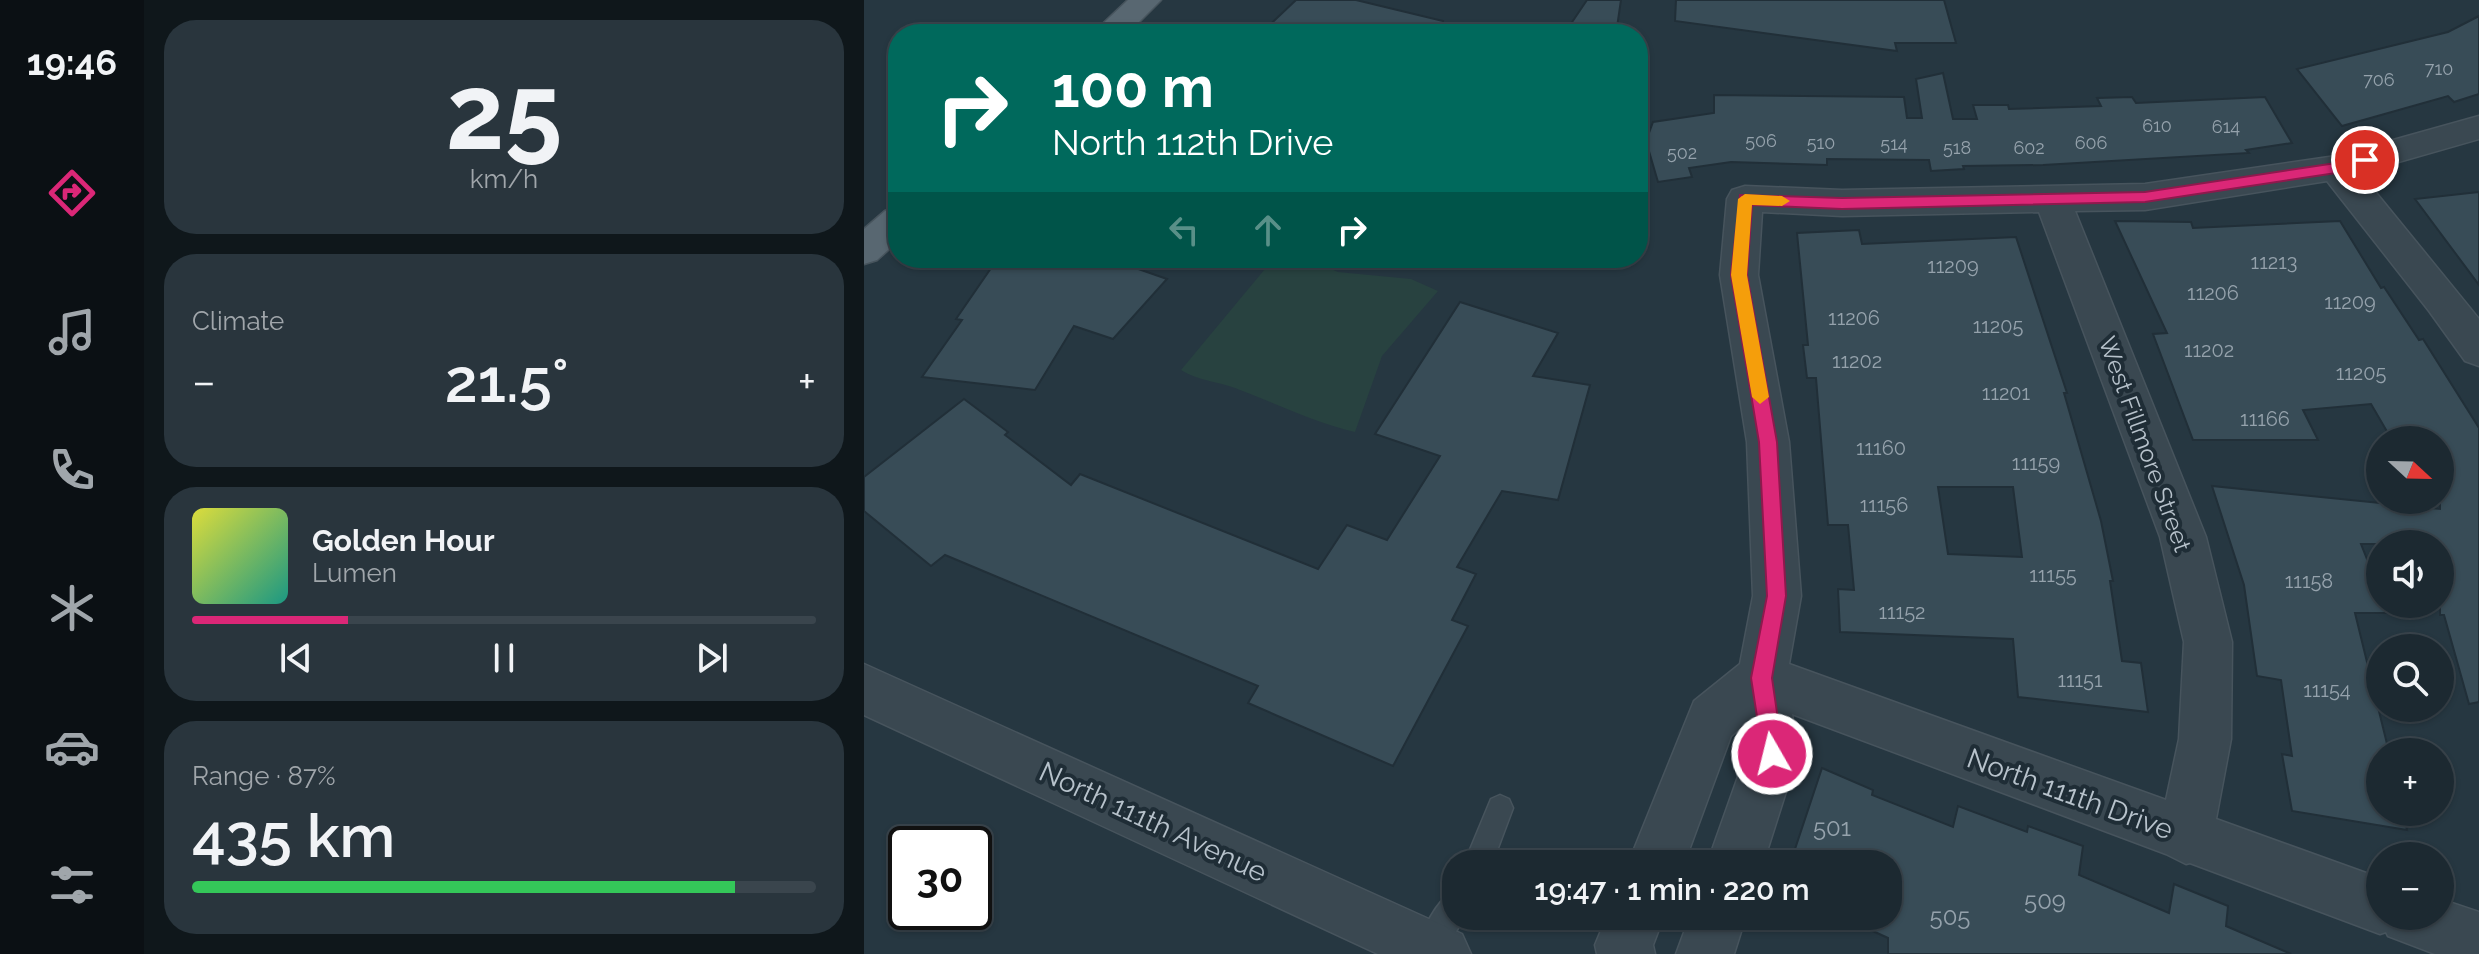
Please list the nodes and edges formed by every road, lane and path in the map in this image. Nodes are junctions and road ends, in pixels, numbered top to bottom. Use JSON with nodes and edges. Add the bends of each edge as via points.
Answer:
{"nodes":[{"id":1,"x":1146,"y":0,"type":"edge"},
{"id":2,"x":1119,"y":24,"type":"edge"},
{"id":3,"x":2479,"y":127,"type":"edge"},
{"id":4,"x":2336,"y":168,"type":"junction"},
{"id":5,"x":2053,"y":200,"type":"junction"},
{"id":6,"x":888,"y":229,"type":"edge"},
{"id":7,"x":864,"y":250,"type":"edge"},
{"id":8,"x":2479,"y":350,"type":"edge"},
{"id":9,"x":1762,"y":678,"type":"junction"},
{"id":10,"x":864,"y":689,"type":"edge"},
{"id":11,"x":1500,"y":808,"type":"dead end"},
{"id":12,"x":2186,"y":837,"type":"junction"},
{"id":13,"x":1484,"y":850,"type":"edge"},
{"id":14,"x":1661,"y":850,"type":"edge"},
{"id":15,"x":1740,"y":850,"type":"edge"},
{"id":16,"x":2366,"y":901,"type":"edge"},
{"id":17,"x":1445,"y":930,"type":"edge"},
{"id":18,"x":1630,"y":930,"type":"edge"},
{"id":19,"x":1713,"y":930,"type":"edge"},
{"id":20,"x":2448,"y":930,"type":"edge"},
{"id":21,"x":2479,"y":941,"type":"edge"},
{"id":22,"x":1436,"y":952,"type":"edge"},
{"id":23,"x":1626,"y":954,"type":"edge"},
{"id":24,"x":1705,"y":954,"type":"edge"}],
"edges":[{"from":1,"to":2,"type":"main road"},
{"from":3,"to":4,"type":"street"},
{"from":4,"to":5,"type":"street","via":[[2145,197]]},
{"from":4,"to":8,"type":"street"},
{"from":5,"to":9,"type":"street","via":[[1745,199],[1739,275],[1768,442],[1777,596]]},
{"from":5,"to":12,"type":"street","name":"West Fillmore Street","via":[[2183,537],[2208,642],[2205,739]]},
{"from":6,"to":7,"type":"main road"},
{"from":9,"to":12,"type":"street","name":"North 111th Drive"},
{"from":9,"to":14,"type":"street","via":[[1712,719]]},
{"from":9,"to":15,"type":"street","via":[[1772,754]]},
{"from":10,"to":22,"type":"street","name":"North 111th Avenue"},
{"from":11,"to":13,"type":"lane"},
{"from":12,"to":16,"type":"street","name":"North 111th Drive"},
{"from":17,"to":22,"type":"lane"},
{"from":18,"to":23,"type":"street"},
{"from":19,"to":24,"type":"street"},
{"from":20,"to":21,"type":"street"}]}
